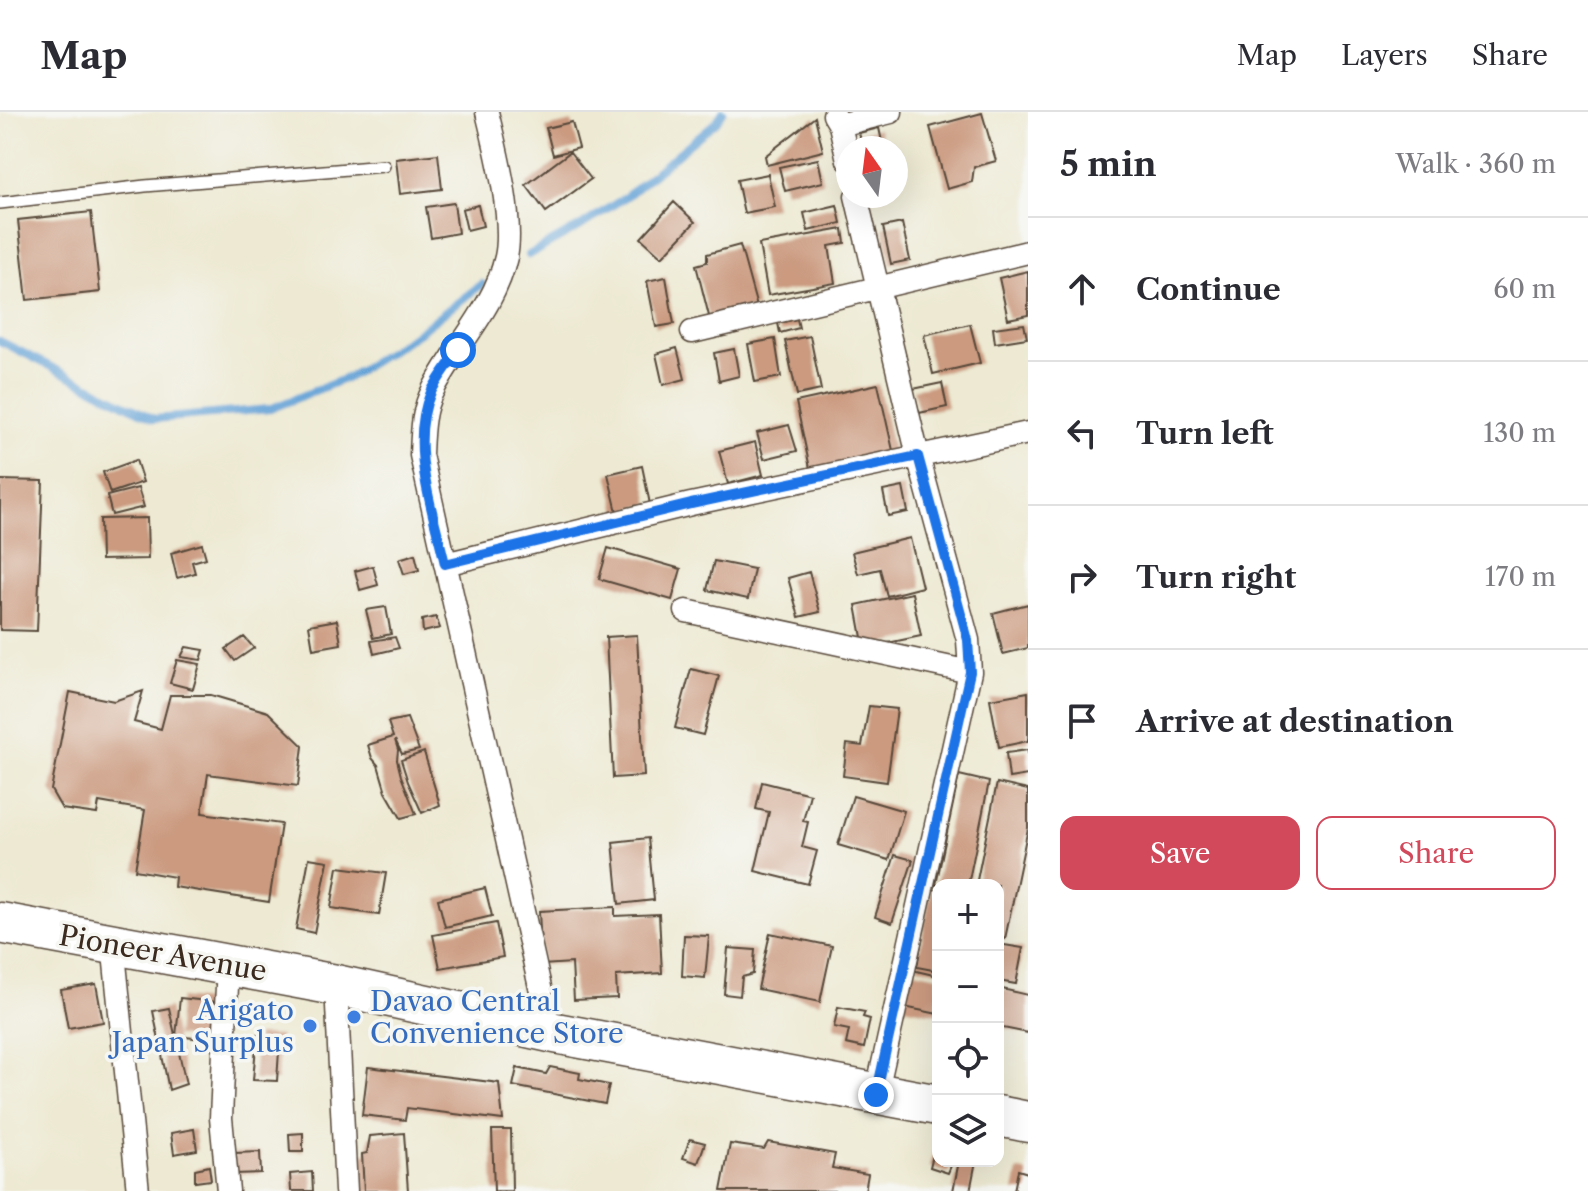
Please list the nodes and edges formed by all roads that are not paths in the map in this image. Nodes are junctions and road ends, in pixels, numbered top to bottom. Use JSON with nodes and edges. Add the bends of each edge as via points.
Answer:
{"nodes":[{"id":1,"x":487,"y":112,"type":"edge"},
{"id":2,"x":891,"y":112,"type":"edge"},
{"id":3,"x":836,"y":119,"type":"edge"},
{"id":4,"x":384,"y":166,"type":"dead end"},
{"id":5,"x":0,"y":203,"type":"edge"},
{"id":6,"x":859,"y":208,"type":"edge"},
{"id":7,"x":1028,"y":252,"type":"edge"},
{"id":8,"x":878,"y":287,"type":"junction"},
{"id":9,"x":692,"y":332,"type":"dead end"},
{"id":10,"x":1028,"y":433,"type":"edge"},
{"id":11,"x":918,"y":456,"type":"junction"},
{"id":12,"x":445,"y":564,"type":"junction"},
{"id":13,"x":686,"y":611,"type":"dead end"},
{"id":14,"x":970,"y":672,"type":"junction"},
{"id":15,"x":0,"y":923,"type":"edge"},
{"id":16,"x":113,"y":943,"type":"junction"},
{"id":17,"x":228,"y":964,"type":"junction"},
{"id":18,"x":336,"y":985,"type":"junction"},
{"id":19,"x":550,"y":1032,"type":"junction"},
{"id":20,"x":876,"y":1095,"type":"junction"},
{"id":21,"x":932,"y":1104,"type":"edge"},
{"id":22,"x":1004,"y":1117,"type":"edge"},
{"id":23,"x":1028,"y":1122,"type":"edge"},
{"id":24,"x":138,"y":1191,"type":"edge"},
{"id":25,"x":228,"y":1191,"type":"edge"},
{"id":26,"x":346,"y":1191,"type":"edge"}],
"edges":[{"from":1,"to":12,"type":"street","via":[[505,208],[506,256],[493,293],[432,391],[422,420],[421,455]]},
{"from":2,"to":3,"type":"street"},
{"from":4,"to":5,"type":"lane"},
{"from":6,"to":8,"type":"street"},
{"from":7,"to":8,"type":"street"},
{"from":8,"to":9,"type":"street"},
{"from":8,"to":11,"type":"street"},
{"from":10,"to":11,"type":"street"},
{"from":11,"to":12,"type":"street"},
{"from":11,"to":14,"type":"street","via":[[968,640]]},
{"from":12,"to":19,"type":"street"},
{"from":13,"to":14,"type":"street"},
{"from":14,"to":20,"type":"street"},
{"from":15,"to":16,"type":"highway","name":"Pioneer Avenue"},
{"from":16,"to":17,"type":"highway","name":"Pioneer Avenue"},
{"from":16,"to":24,"type":"street"},
{"from":17,"to":18,"type":"highway","name":"Pioneer Avenue"},
{"from":17,"to":25,"type":"street","via":[[221,1118]]},
{"from":18,"to":19,"type":"highway","name":"Pioneer Avenue"},
{"from":18,"to":26,"type":"street"},
{"from":19,"to":20,"type":"highway","name":"Pioneer Avenue"},
{"from":20,"to":21,"type":"highway","name":"Pioneer Avenue"},
{"from":22,"to":23,"type":"highway"}]}
